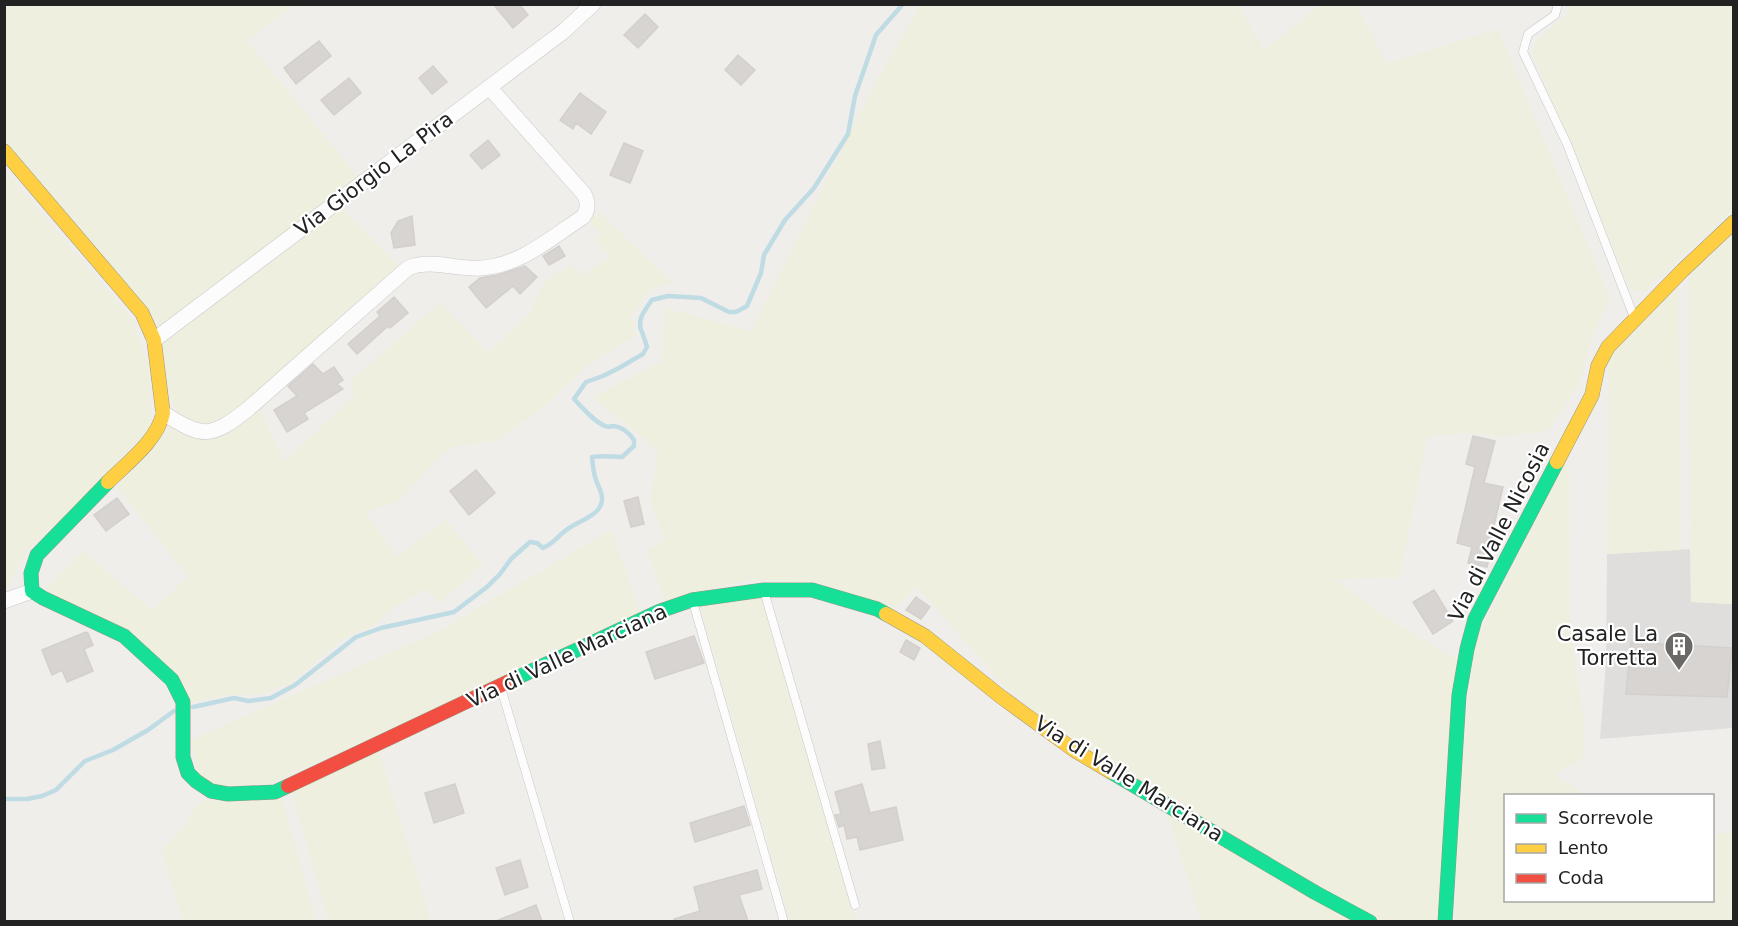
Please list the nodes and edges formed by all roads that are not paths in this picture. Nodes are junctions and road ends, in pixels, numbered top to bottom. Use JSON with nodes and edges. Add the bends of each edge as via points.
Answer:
{"nodes":[{"id":1,"x":593,"y":4,"type":"edge"},
{"id":2,"x":1558,"y":4,"type":"edge"},
{"id":3,"x":489,"y":87,"type":"junction"},
{"id":4,"x":4,"y":151,"type":"edge"},
{"id":5,"x":1734,"y":222,"type":"edge"},
{"id":6,"x":1635,"y":320,"type":"junction"},
{"id":7,"x":154,"y":340,"type":"junction"},
{"id":8,"x":163,"y":413,"type":"junction"},
{"id":9,"x":764,"y":590,"type":"junction"},
{"id":10,"x":33,"y":591,"type":"junction"},
{"id":11,"x":692,"y":600,"type":"junction"},
{"id":12,"x":4,"y":601,"type":"edge"},
{"id":13,"x":501,"y":686,"type":"junction"},
{"id":14,"x":855,"y":905,"type":"dead end"},
{"id":15,"x":570,"y":921,"type":"edge"},
{"id":16,"x":784,"y":921,"type":"edge"},
{"id":17,"x":1370,"y":921,"type":"edge"},
{"id":18,"x":1445,"y":921,"type":"edge"}],
"edges":[{"from":1,"to":3,"type":"street","name":"Via Giorgio La Pira","via":[[564,31]]},
{"from":2,"to":6,"type":"lane","via":[[1555,15],[1528,34],[1523,52],[1567,144]]},
{"from":3,"to":7,"type":"street","name":"Via Giorgio La Pira"},
{"from":3,"to":8,"type":"street","via":[[584,194],[587,209],[583,217],[514,261],[484,268],[416,264],[408,268],[248,409],[221,428],[200,432]]},
{"from":4,"to":7,"type":"street","via":[[142,313]]},
{"from":5,"to":6,"type":"street","name":"Via di Valle Nicosia"},
{"from":6,"to":18,"type":"street","name":"Via di Valle Nicosia","via":[[1608,347],[1598,366],[1592,395],[1475,619],[1459,695]]},
{"from":7,"to":8,"type":"street"},
{"from":8,"to":10,"type":"street","via":[[155,434],[38,555],[30,568]]},
{"from":9,"to":11,"type":"street","name":"Via di Valle Marciana"},
{"from":9,"to":14,"type":"lane"},
{"from":9,"to":17,"type":"street","name":"Via di Valle Marciana","via":[[812,590],[876,609],[925,636],[1074,750]]},
{"from":10,"to":12,"type":"street"},
{"from":10,"to":13,"type":"street","name":"Via di Valle Marciana","via":[[124,636],[172,680],[183,702],[183,757],[188,773],[211,790],[228,794],[275,792]]},
{"from":11,"to":13,"type":"street","name":"Via di Valle Marciana","via":[[660,611]]},
{"from":11,"to":16,"type":"lane"},
{"from":13,"to":15,"type":"lane"}]}
